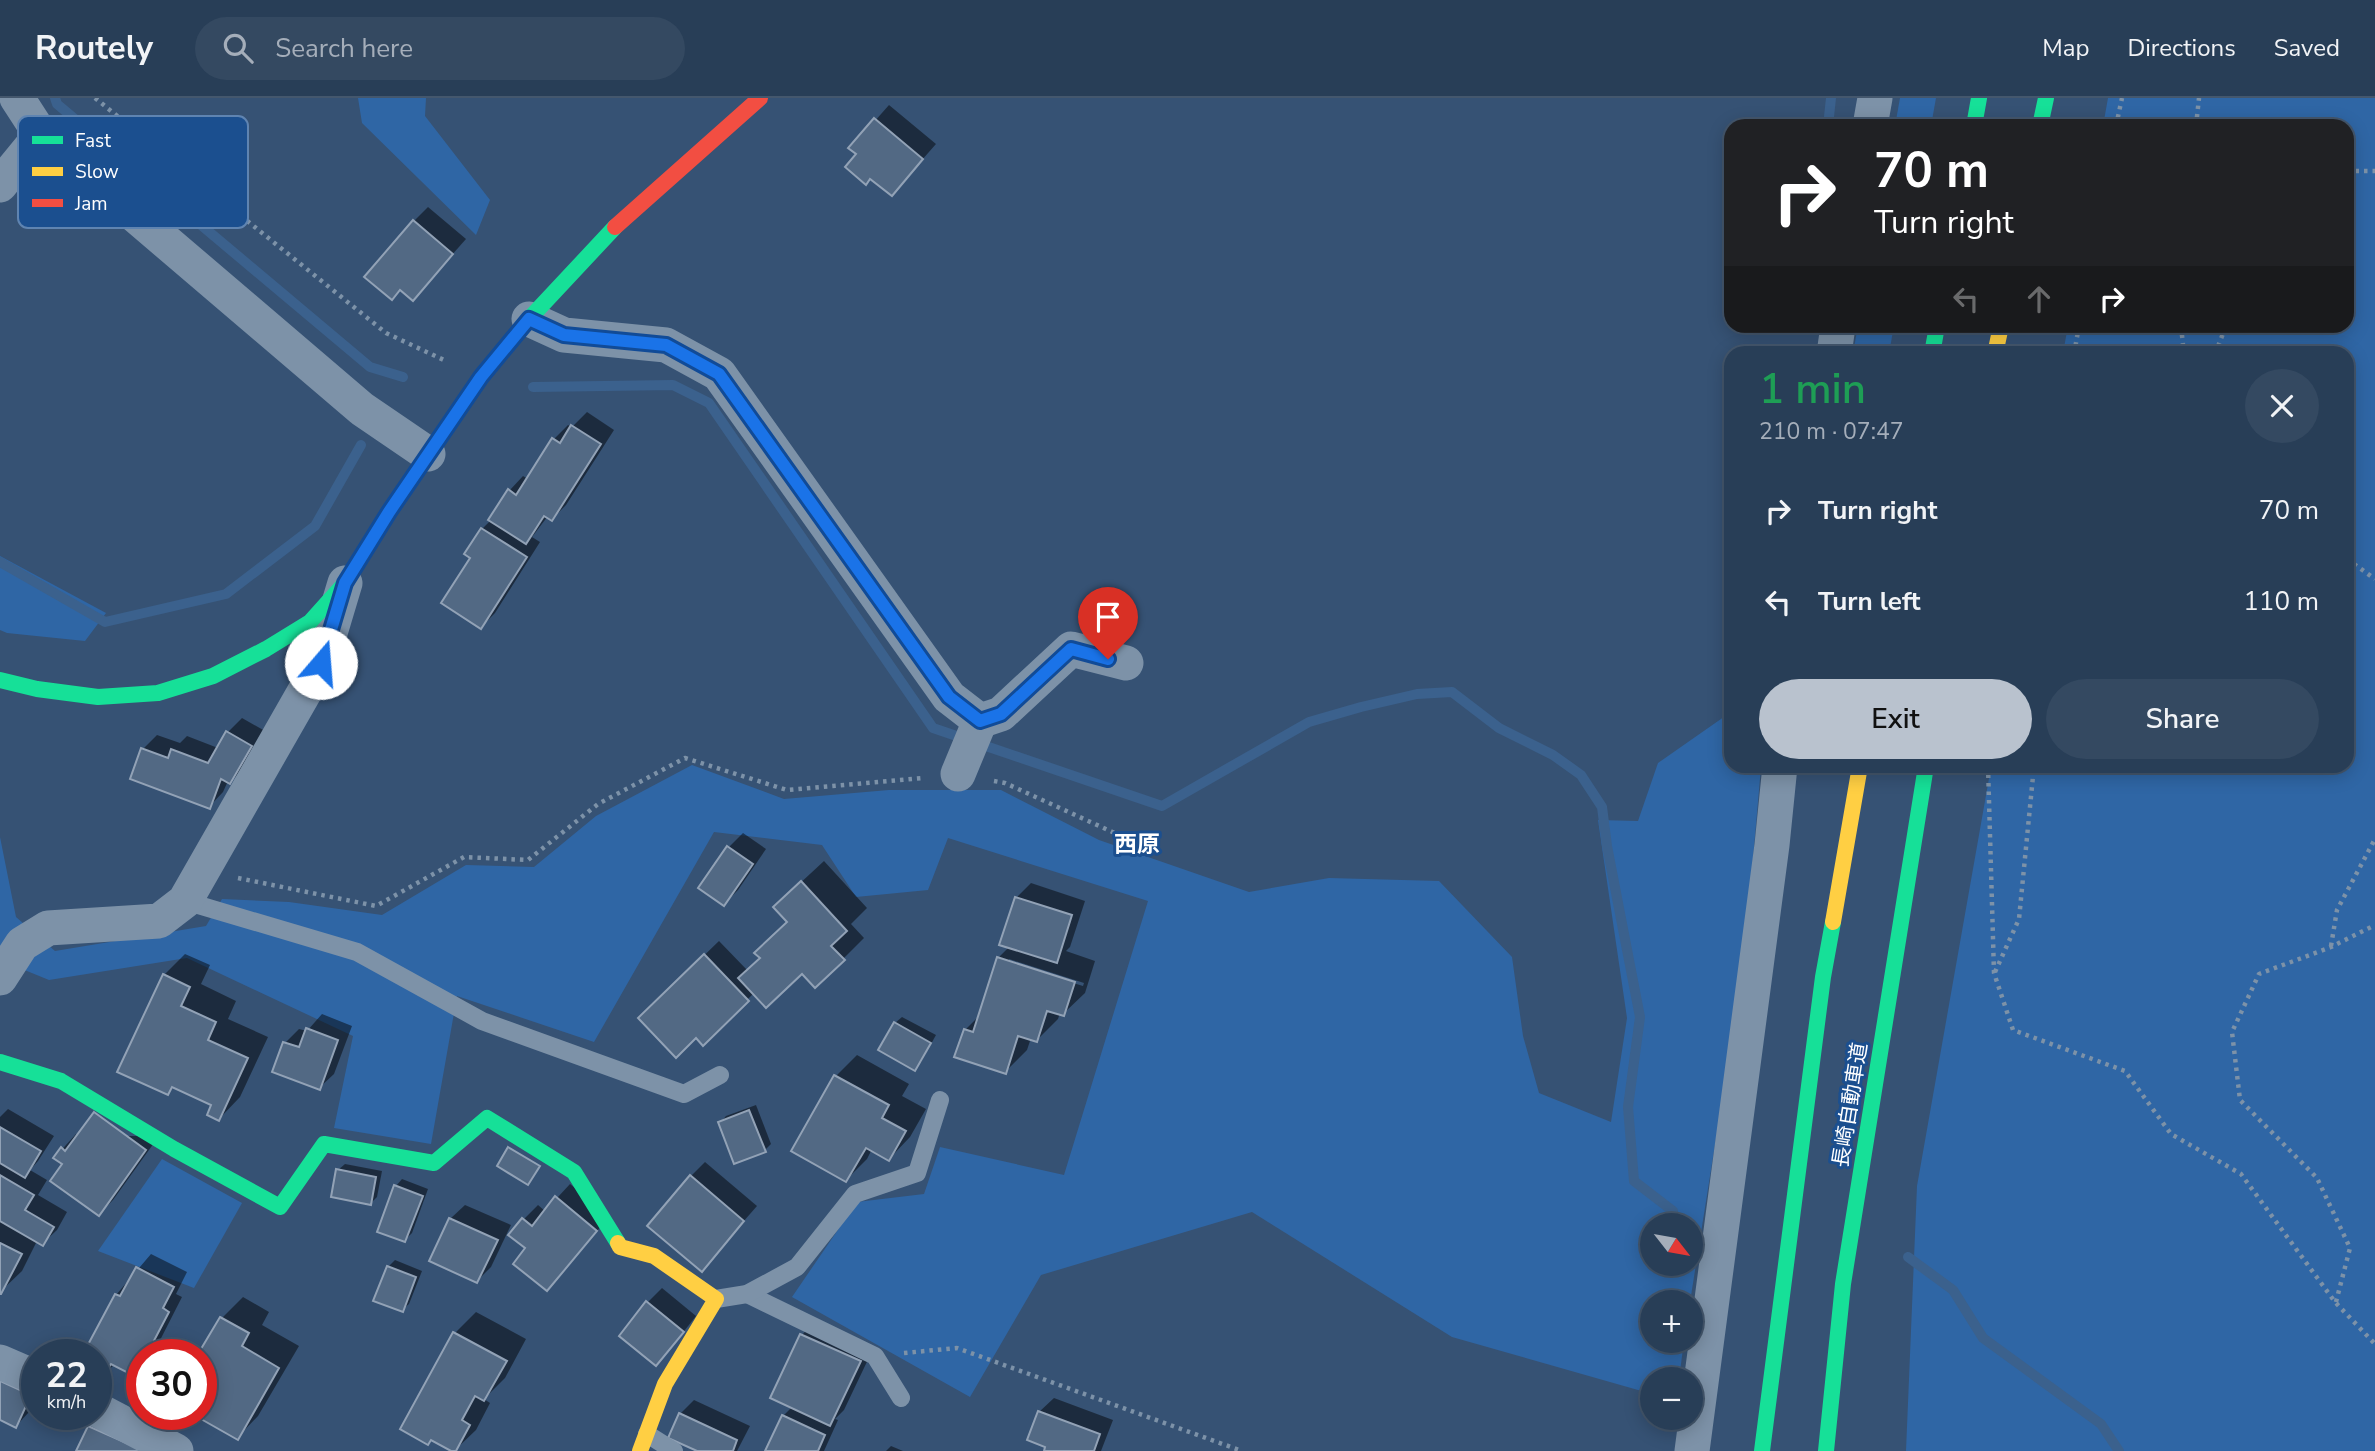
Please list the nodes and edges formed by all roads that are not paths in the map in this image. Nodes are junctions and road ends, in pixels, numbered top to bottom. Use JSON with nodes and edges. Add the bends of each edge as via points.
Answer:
{"nodes":[{"id":1,"x":17,"y":98,"type":"edge"},
{"id":2,"x":760,"y":98,"type":"edge"},
{"id":3,"x":1875,"y":98,"type":"edge"},
{"id":4,"x":1978,"y":98,"type":"edge"},
{"id":5,"x":2046,"y":98,"type":"edge"},
{"id":6,"x":29,"y":116,"type":"edge"},
{"id":7,"x":1871,"y":119,"type":"edge"},
{"id":8,"x":1974,"y":119,"type":"edge"},
{"id":9,"x":2042,"y":119,"type":"edge"},
{"id":10,"x":18,"y":163,"type":"edge"},
{"id":11,"x":0,"y":185,"type":"edge"},
{"id":12,"x":150,"y":228,"type":"edge"},
{"id":13,"x":529,"y":319,"type":"junction"},
{"id":14,"x":428,"y":454,"type":"junction"},
{"id":15,"x":345,"y":583,"type":"junction"},
{"id":16,"x":1126,"y":663,"type":"dead end"},
{"id":17,"x":0,"y":680,"type":"edge"},
{"id":18,"x":980,"y":721,"type":"junction"},
{"id":19,"x":962,"y":765,"type":"road end"},
{"id":20,"x":1779,"y":773,"type":"edge"},
{"id":21,"x":1859,"y":773,"type":"edge"},
{"id":22,"x":1925,"y":773,"type":"edge"},
{"id":23,"x":185,"y":901,"type":"junction"},
{"id":24,"x":0,"y":978,"type":"edge"},
{"id":25,"x":0,"y":1062,"type":"edge"},
{"id":26,"x":720,"y":1075,"type":"dead end"},
{"id":27,"x":940,"y":1100,"type":"dead end"},
{"id":28,"x":747,"y":1294,"type":"junction"},
{"id":29,"x":716,"y":1298,"type":"junction"},
{"id":30,"x":0,"y":1362,"type":"edge"},
{"id":31,"x":21,"y":1371,"type":"edge"},
{"id":32,"x":901,"y":1398,"type":"dead end"},
{"id":33,"x":112,"y":1417,"type":"edge"},
{"id":34,"x":644,"y":1443,"type":"edge"},
{"id":35,"x":176,"y":1451,"type":"edge"},
{"id":36,"x":674,"y":1451,"type":"edge"},
{"id":37,"x":1692,"y":1451,"type":"edge"},
{"id":38,"x":1762,"y":1451,"type":"edge"},
{"id":39,"x":1826,"y":1451,"type":"edge"}],
"edges":[{"from":1,"to":6,"type":"street"},
{"from":2,"to":13,"type":"main road","via":[[610,232]]},
{"from":3,"to":7,"type":"street"},
{"from":4,"to":8,"type":"main road"},
{"from":5,"to":9,"type":"main road"},
{"from":10,"to":11,"type":"street"},
{"from":12,"to":14,"type":"street","via":[[362,409]]},
{"from":13,"to":14,"type":"main road","via":[[481,377]]},
{"from":13,"to":18,"type":"street","via":[[564,335],[666,345],[719,374],[949,697]]},
{"from":14,"to":15,"type":"main road"},
{"from":15,"to":17,"type":"main road","via":[[310,622],[266,649],[213,676],[158,693],[98,697]]},
{"from":15,"to":23,"type":"street","via":[[321,663]]},
{"from":16,"to":18,"type":"street","via":[[1071,649],[1001,714]]},
{"from":18,"to":19,"type":"street"},
{"from":20,"to":37,"type":"street"},
{"from":21,"to":38,"type":"main road","name":"長崎自動車道","via":[[1823,977]]},
{"from":22,"to":39,"type":"main road","name":"長崎自動車道","via":[[1843,1284]]},
{"from":23,"to":24,"type":"street","via":[[159,921],[48,928],[22,944]]},
{"from":23,"to":26,"type":"lane","via":[[357,952],[482,1021],[684,1094]]},
{"from":25,"to":29,"type":"main road","via":[[61,1081],[280,1207],[324,1144],[434,1163],[487,1118],[574,1172],[620,1247],[654,1256]]},
{"from":27,"to":28,"type":"lane","via":[[916,1173],[855,1194],[797,1267]]},
{"from":28,"to":29,"type":"lane"},
{"from":28,"to":32,"type":"lane","via":[[875,1356]]},
{"from":29,"to":34,"type":"main road","via":[[665,1384]]},
{"from":30,"to":31,"type":"street"},
{"from":33,"to":35,"type":"street"},
{"from":34,"to":36,"type":"lane"}]}
